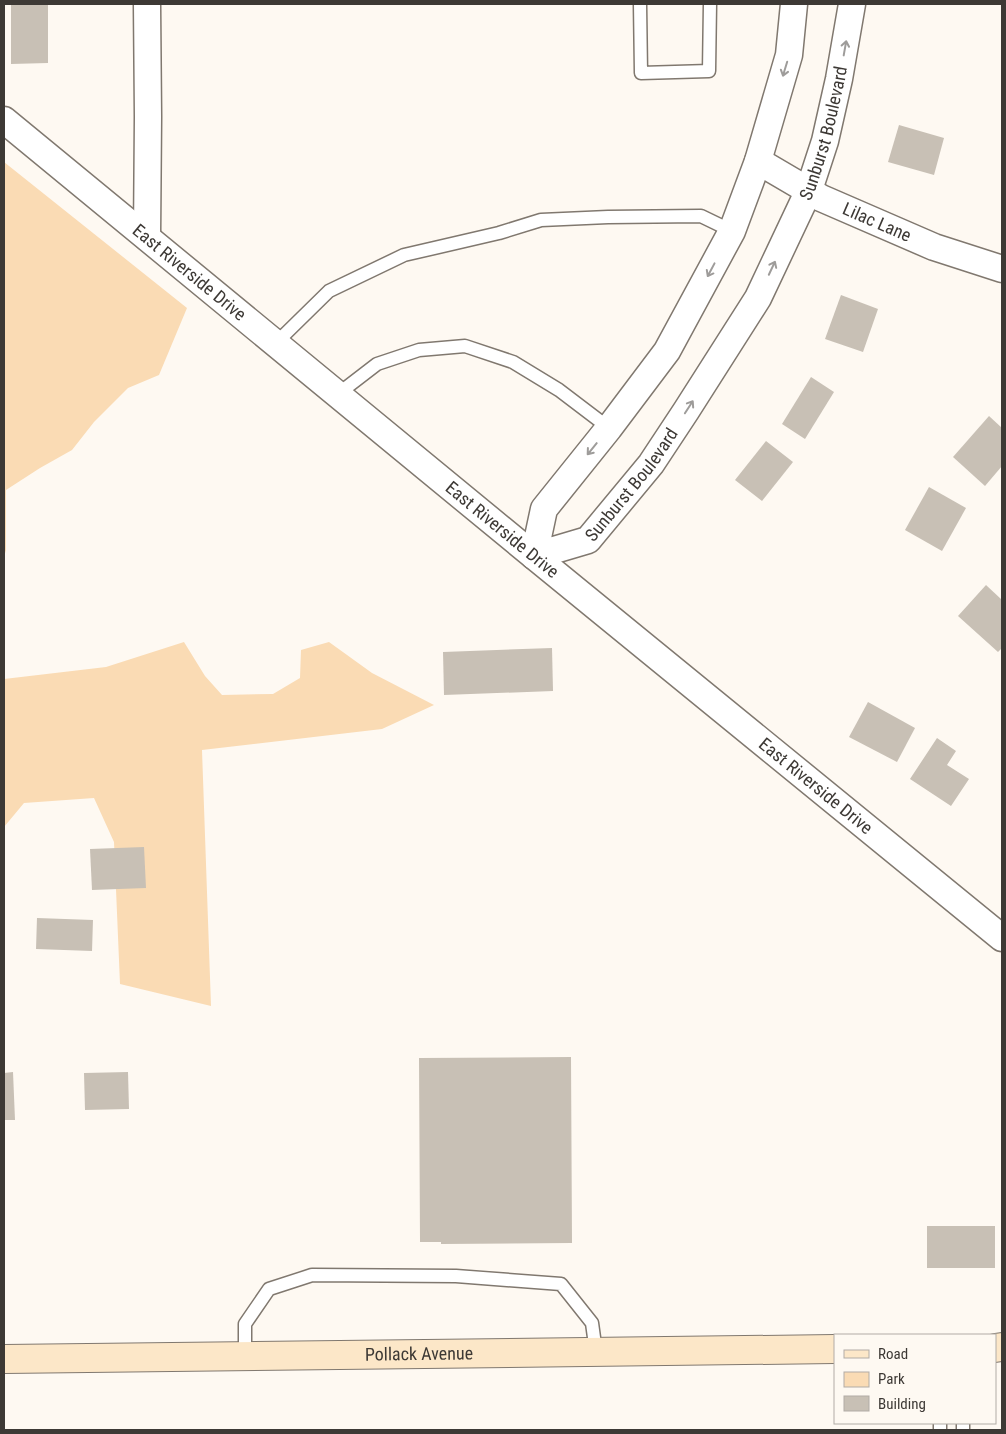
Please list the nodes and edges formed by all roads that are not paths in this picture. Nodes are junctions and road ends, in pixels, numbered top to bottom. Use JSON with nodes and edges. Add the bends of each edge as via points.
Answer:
{"nodes":[{"id":1,"x":148,"y":4,"type":"edge"},
{"id":2,"x":640,"y":4,"type":"edge"},
{"id":3,"x":710,"y":4,"type":"edge"},
{"id":4,"x":794,"y":4,"type":"edge"},
{"id":5,"x":852,"y":4,"type":"edge"},
{"id":6,"x":4,"y":120,"type":"edge"},
{"id":7,"x":758,"y":161,"type":"junction"},
{"id":8,"x":809,"y":190,"type":"junction"},
{"id":9,"x":732,"y":231,"type":"junction"},
{"id":10,"x":147,"y":237,"type":"junction"},
{"id":11,"x":1002,"y":269,"type":"edge"},
{"id":12,"x":276,"y":343,"type":"junction"},
{"id":13,"x":338,"y":394,"type":"junction"},
{"id":14,"x":610,"y":428,"type":"junction"},
{"id":15,"x":534,"y":556,"type":"junction"},
{"id":16,"x":1002,"y":938,"type":"edge"},
{"id":17,"x":834,"y":1349,"type":"edge"},
{"id":18,"x":596,"y":1352,"type":"junction"},
{"id":19,"x":245,"y":1356,"type":"junction"},
{"id":20,"x":4,"y":1359,"type":"edge"}],
"edges":[{"from":1,"to":10,"type":"street"},
{"from":2,"to":3,"type":"lane","via":[[641,73],[709,71]]},
{"from":4,"to":7,"type":"street","one_way":true,"via":[[789,55]]},
{"from":8,"to":5,"type":"street","name":"Sunburst Boulevard","one_way":true,"via":[[840,79]]},
{"from":6,"to":10,"type":"street","name":"East Riverside Drive"},
{"from":7,"to":8,"type":"street","name":"Lilac Lane"},
{"from":7,"to":9,"type":"street"},
{"from":8,"to":11,"type":"street","name":"Lilac Lane","via":[[934,247]]},
{"from":15,"to":8,"type":"street","name":"Sunburst Boulevard","one_way":true,"via":[[588,540],[650,464],[758,298]]},
{"from":9,"to":12,"type":"lane","via":[[701,216],[541,220],[404,255],[329,291]]},
{"from":9,"to":14,"type":"street","one_way":true,"via":[[667,351]]},
{"from":10,"to":12,"type":"street","name":"East Riverside Drive"},
{"from":12,"to":13,"type":"street","name":"East Riverside Drive"},
{"from":13,"to":14,"type":"lane","via":[[377,364],[419,350],[465,346],[513,362],[559,390]]},
{"from":13,"to":15,"type":"street","name":"East Riverside Drive"},
{"from":14,"to":15,"type":"street","one_way":true,"via":[[544,509]]},
{"from":15,"to":16,"type":"street","name":"East Riverside Drive"},
{"from":17,"to":18,"type":"street","name":"Pollack Avenue"},
{"from":18,"to":19,"type":"street","name":"Pollack Avenue"},
{"from":18,"to":19,"type":"lane","via":[[592,1324],[561,1284],[456,1276],[312,1274],[269,1289],[245,1324]]},
{"from":19,"to":20,"type":"street","name":"Pollack Avenue"}]}
